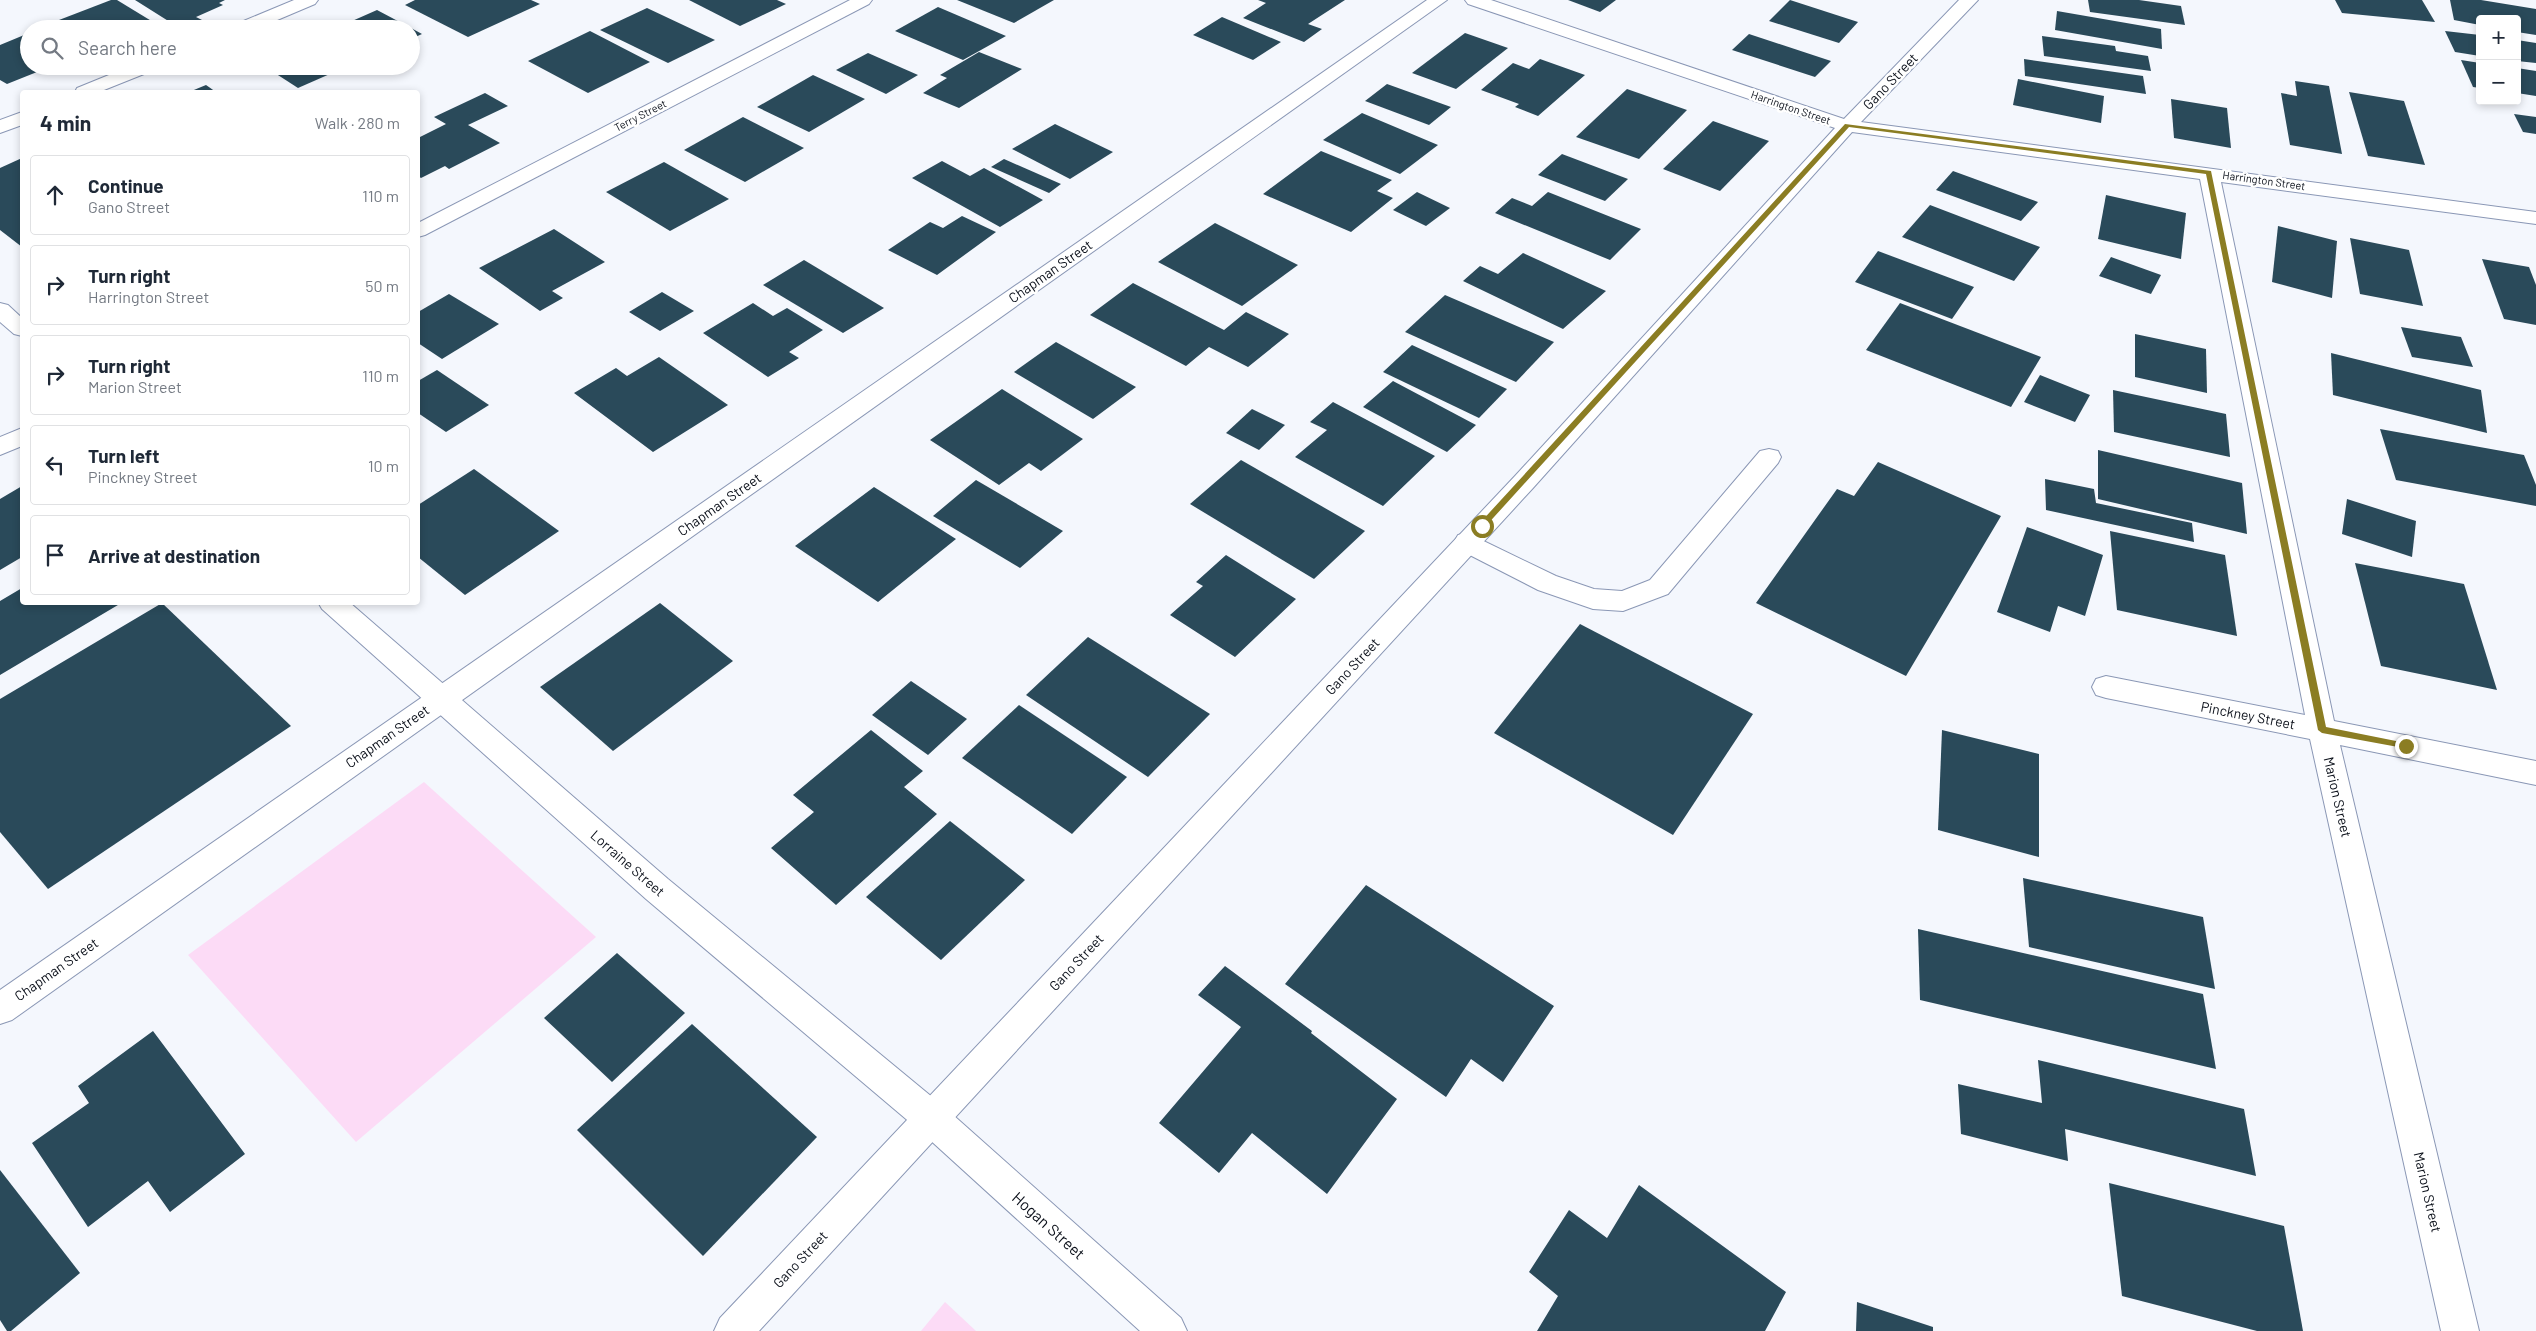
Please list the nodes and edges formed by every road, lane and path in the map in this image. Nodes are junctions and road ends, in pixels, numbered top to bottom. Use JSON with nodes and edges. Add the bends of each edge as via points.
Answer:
{"nodes":[{"id":1,"x":309,"y":0,"type":"edge"},
{"id":2,"x":864,"y":0,"type":"edge"},
{"id":3,"x":1438,"y":0,"type":"edge"},
{"id":4,"x":1474,"y":0,"type":"edge"},
{"id":5,"x":1969,"y":0,"type":"edge"},
{"id":6,"x":261,"y":20,"type":"edge"},
{"id":7,"x":126,"y":75,"type":"edge"},
{"id":8,"x":89,"y":90,"type":"edge"},
{"id":9,"x":20,"y":119,"type":"edge"},
{"id":10,"x":1847,"y":126,"type":"junction"},
{"id":11,"x":0,"y":127,"type":"edge"},
{"id":12,"x":2209,"y":172,"type":"junction"},
{"id":13,"x":2536,"y":218,"type":"edge"},
{"id":14,"x":420,"y":230,"type":"edge"},
{"id":15,"x":0,"y":310,"type":"edge"},
{"id":16,"x":20,"y":327,"type":"edge"},
{"id":17,"x":20,"y":437,"type":"edge"},
{"id":18,"x":0,"y":447,"type":"edge"},
{"id":19,"x":1769,"y":456,"type":"dead end"},
{"id":20,"x":1467,"y":542,"type":"junction"},
{"id":21,"x":334,"y":605,"type":"edge"},
{"id":22,"x":2106,"y":687,"type":"dead end"},
{"id":23,"x":440,"y":699,"type":"junction"},
{"id":24,"x":2322,"y":730,"type":"junction"},
{"id":25,"x":2536,"y":772,"type":"edge"},
{"id":26,"x":0,"y":1009,"type":"edge"},
{"id":27,"x":931,"y":1118,"type":"junction"},
{"id":28,"x":733,"y":1331,"type":"edge"},
{"id":29,"x":1168,"y":1331,"type":"edge"},
{"id":30,"x":2460,"y":1331,"type":"edge"}],
"edges":[{"from":1,"to":6,"type":"street"},
{"from":2,"to":14,"type":"street","name":"Terry Street"},
{"from":3,"to":23,"type":"street","name":"Chapman Street"},
{"from":4,"to":10,"type":"street","name":"Harrington Street"},
{"from":5,"to":10,"type":"street","name":"Gano Street"},
{"from":7,"to":8,"type":"street"},
{"from":9,"to":11,"type":"street"},
{"from":10,"to":12,"type":"street","name":"Harrington Street"},
{"from":10,"to":20,"type":"street","name":"Gano Street"},
{"from":12,"to":13,"type":"street","name":"Harrington Street"},
{"from":12,"to":24,"type":"street","name":"Marion Street"},
{"from":15,"to":16,"type":"street"},
{"from":17,"to":18,"type":"street"},
{"from":19,"to":20,"type":"street","via":[[1659,587],[1623,601],[1593,599],[1547,583]]},
{"from":20,"to":27,"type":"street","name":"Gano Street"},
{"from":21,"to":23,"type":"street","name":"Lorraine Street"},
{"from":22,"to":24,"type":"street","name":"Pinckney Street"},
{"from":23,"to":26,"type":"street","name":"Chapman Street"},
{"from":23,"to":27,"type":"street","name":"Lorraine Street","via":[[658,889]]},
{"from":24,"to":25,"type":"street","name":"Pinckney Street"},
{"from":24,"to":30,"type":"street","name":"Marion Street"},
{"from":27,"to":28,"type":"street","name":"Gano Street"},
{"from":27,"to":29,"type":"street","name":"Hogan Street"}]}
